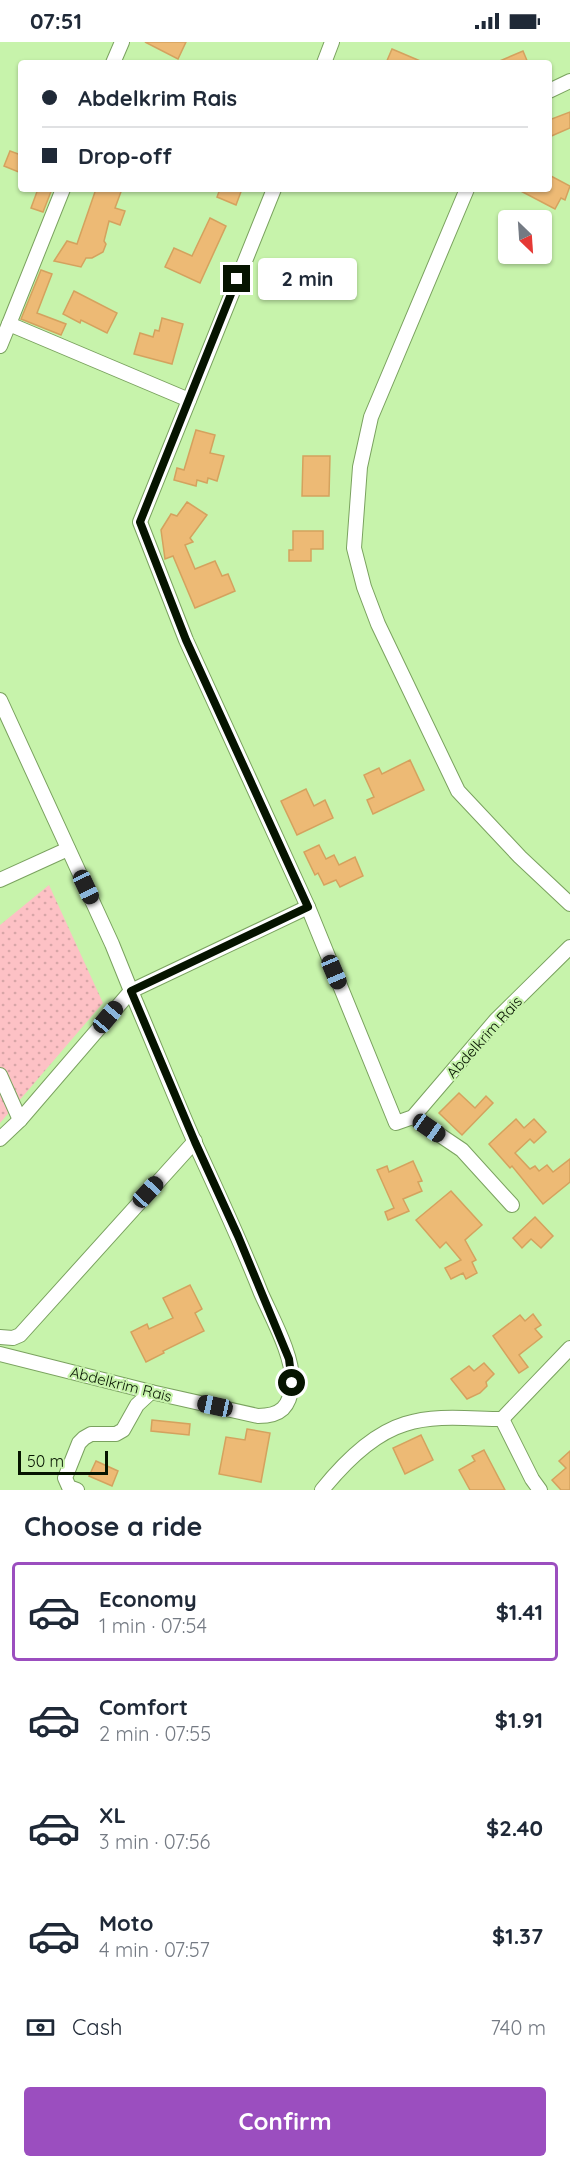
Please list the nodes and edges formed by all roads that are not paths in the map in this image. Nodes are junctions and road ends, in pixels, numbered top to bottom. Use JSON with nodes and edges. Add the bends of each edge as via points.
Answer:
{"nodes":[{"id":1,"x":122,"y":42,"type":"edge"},
{"id":2,"x":332,"y":42,"type":"edge"},
{"id":3,"x":114,"y":60,"type":"edge"},
{"id":4,"x":325,"y":60,"type":"edge"},
{"id":5,"x":570,"y":81,"type":"edge"},
{"id":6,"x":552,"y":90,"type":"edge"},
{"id":7,"x":62,"y":192,"type":"edge"},
{"id":8,"x":273,"y":192,"type":"edge"},
{"id":9,"x":466,"y":192,"type":"edge"},
{"id":10,"x":9,"y":324,"type":"junction"},
{"id":11,"x":0,"y":346,"type":"edge"},
{"id":12,"x":189,"y":400,"type":"junction"},
{"id":13,"x":0,"y":700,"type":"edge"},
{"id":14,"x":68,"y":849,"type":"junction"},
{"id":15,"x":0,"y":880,"type":"edge"},
{"id":16,"x":570,"y":904,"type":"edge"},
{"id":17,"x":308,"y":907,"type":"junction"},
{"id":18,"x":570,"y":947,"type":"edge"},
{"id":19,"x":131,"y":991,"type":"junction"},
{"id":20,"x":0,"y":1075,"type":"edge"},
{"id":21,"x":413,"y":1117,"type":"junction"},
{"id":22,"x":20,"y":1120,"type":"junction"},
{"id":23,"x":0,"y":1139,"type":"edge"},
{"id":24,"x":195,"y":1142,"type":"junction"},
{"id":25,"x":512,"y":1205,"type":"dead end"},
{"id":26,"x":0,"y":1336,"type":"edge"},
{"id":27,"x":570,"y":1348,"type":"edge"},
{"id":28,"x":0,"y":1354,"type":"edge"},
{"id":29,"x":151,"y":1392,"type":"junction"},
{"id":30,"x":502,"y":1419,"type":"junction"},
{"id":31,"x":77,"y":1490,"type":"edge"},
{"id":32,"x":322,"y":1490,"type":"edge"},
{"id":33,"x":540,"y":1490,"type":"edge"}],
"edges":[{"from":1,"to":3,"type":"street"},
{"from":2,"to":4,"type":"street"},
{"from":5,"to":6,"type":"street"},
{"from":7,"to":10,"type":"street"},
{"from":8,"to":12,"type":"street"},
{"from":9,"to":16,"type":"street","via":[[371,417],[360,467],[354,548],[378,624],[458,791]]},
{"from":10,"to":11,"type":"street"},
{"from":10,"to":12,"type":"street"},
{"from":12,"to":17,"type":"street","via":[[143,511],[141,525],[186,640]]},
{"from":13,"to":14,"type":"street","name":"Abdelkrim Rais"},
{"from":14,"to":15,"type":"street"},
{"from":14,"to":19,"type":"street","name":"Abdelkrim Rais"},
{"from":17,"to":19,"type":"street"},
{"from":17,"to":21,"type":"street","via":[[396,1123]]},
{"from":18,"to":21,"type":"street","name":"Abdelkrim Rais","via":[[496,1020]]},
{"from":19,"to":22,"type":"street"},
{"from":19,"to":24,"type":"street","name":"Abdelkrim Rais"},
{"from":20,"to":22,"type":"street"},
{"from":21,"to":25,"type":"street","via":[[462,1150]]},
{"from":22,"to":23,"type":"street"},
{"from":24,"to":26,"type":"street","via":[[20,1335]]},
{"from":24,"to":29,"type":"street","name":"Abdelkrim Rais","via":[[289,1359],[292,1383],[287,1404],[280,1413],[269,1416]]},
{"from":27,"to":30,"type":"street"},
{"from":28,"to":29,"type":"street","name":"Abdelkrim Rais"},
{"from":29,"to":31,"type":"street","via":[[137,1405],[123,1430],[116,1434],[92,1434],[79,1443],[65,1478],[69,1487]]},
{"from":30,"to":32,"type":"street","via":[[433,1419],[404,1424],[351,1458]]},
{"from":30,"to":33,"type":"street"}]}
